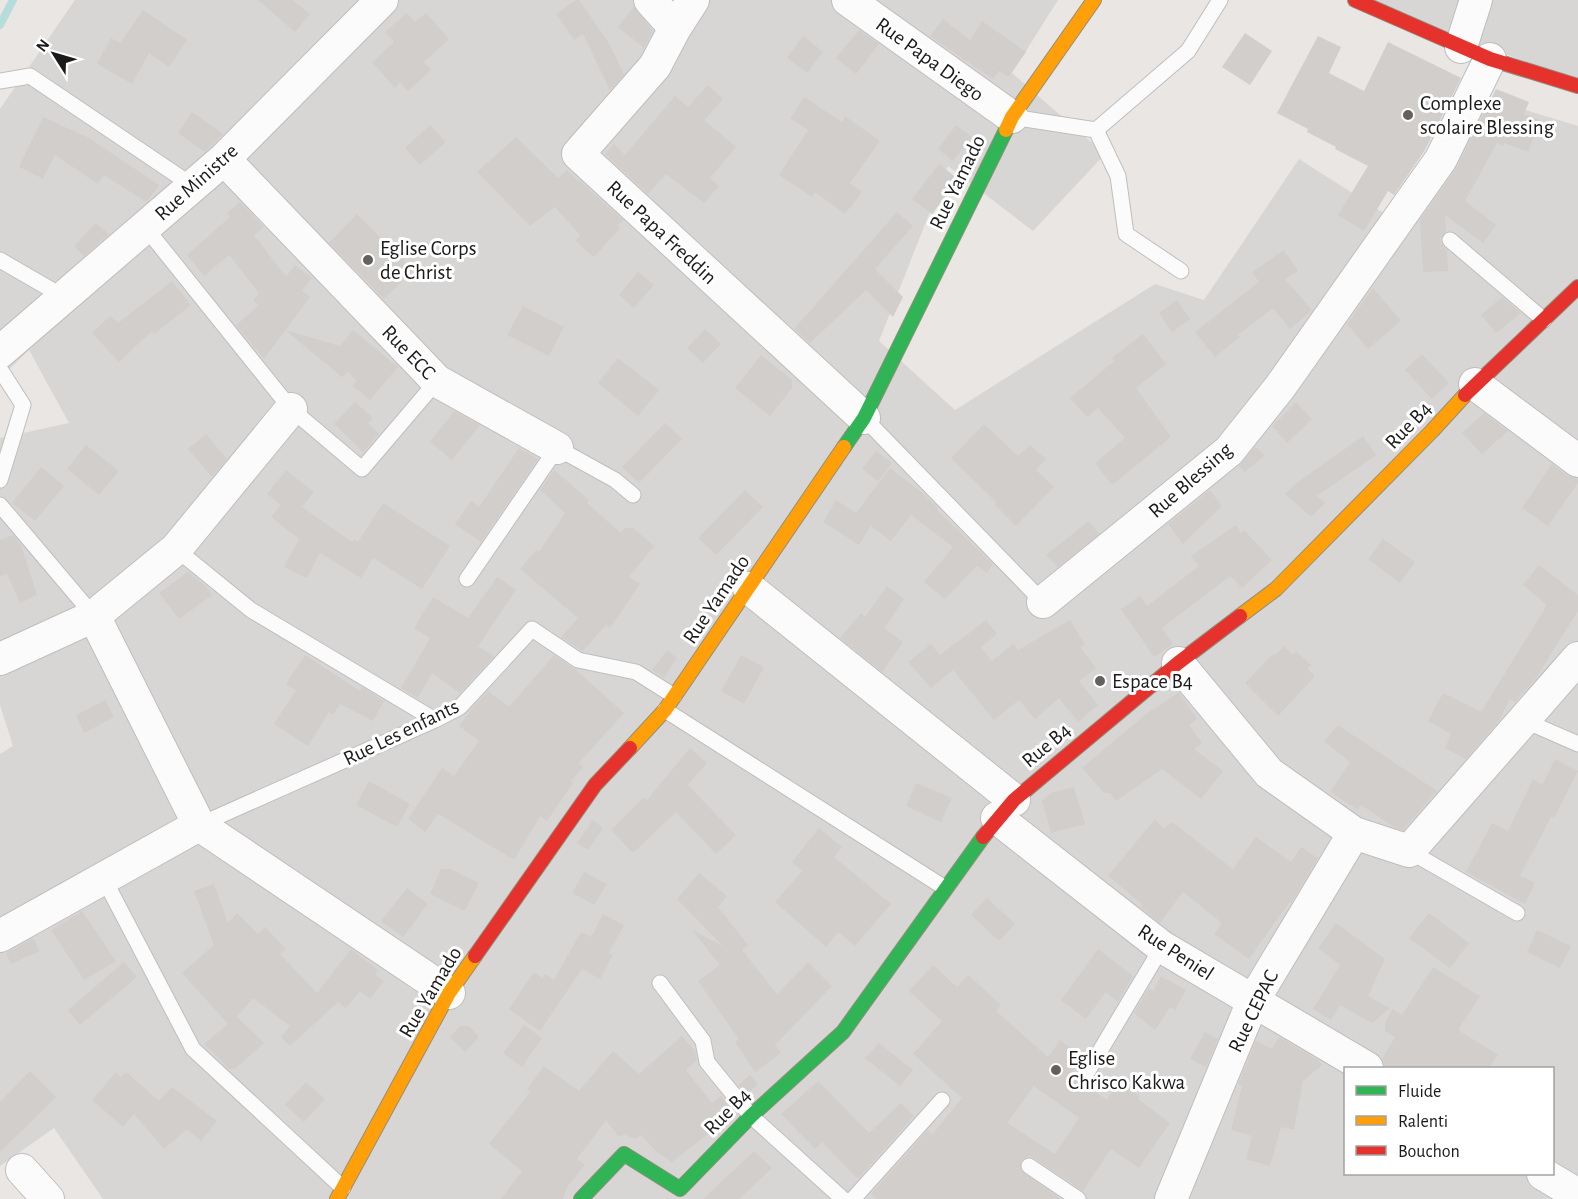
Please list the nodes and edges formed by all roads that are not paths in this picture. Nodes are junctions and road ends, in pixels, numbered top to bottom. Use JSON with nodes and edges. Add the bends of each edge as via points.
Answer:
{"nodes":[{"id":1,"x":382,"y":0,"type":"edge"},
{"id":2,"x":650,"y":0,"type":"edge"},
{"id":3,"x":693,"y":0,"type":"edge"},
{"id":4,"x":848,"y":0,"type":"edge"},
{"id":5,"x":1094,"y":0,"type":"edge"},
{"id":6,"x":1220,"y":0,"type":"edge"},
{"id":7,"x":1355,"y":0,"type":"edge"},
{"id":8,"x":1476,"y":0,"type":"edge"},
{"id":9,"x":675,"y":28,"type":"junction"},
{"id":10,"x":1461,"y":47,"type":"junction"},
{"id":11,"x":1490,"y":59,"type":"junction"},
{"id":12,"x":0,"y":81,"type":"edge"},
{"id":13,"x":1578,"y":86,"type":"edge"},
{"id":14,"x":1012,"y":117,"type":"junction"},
{"id":15,"x":1096,"y":130,"type":"junction"},
{"id":16,"x":224,"y":159,"type":"junction"},
{"id":17,"x":193,"y":186,"type":"junction"},
{"id":18,"x":145,"y":227,"type":"junction"},
{"id":19,"x":1450,"y":240,"type":"dead end"},
{"id":20,"x":0,"y":260,"type":"edge"},
{"id":21,"x":1181,"y":271,"type":"dead end"},
{"id":22,"x":1578,"y":287,"type":"edge"},
{"id":23,"x":64,"y":297,"type":"junction"},
{"id":24,"x":1544,"y":320,"type":"junction"},
{"id":25,"x":0,"y":352,"type":"edge"},
{"id":26,"x":0,"y":369,"type":"edge"},
{"id":27,"x":437,"y":381,"type":"junction"},
{"id":28,"x":1475,"y":384,"type":"junction"},
{"id":29,"x":291,"y":409,"type":"junction"},
{"id":30,"x":864,"y":418,"type":"junction"},
{"id":31,"x":557,"y":448,"type":"junction"},
{"id":32,"x":1578,"y":460,"type":"edge"},
{"id":33,"x":0,"y":480,"type":"edge"},
{"id":34,"x":633,"y":495,"type":"dead end"},
{"id":35,"x":0,"y":505,"type":"edge"},
{"id":36,"x":176,"y":549,"type":"junction"},
{"id":37,"x":467,"y":579,"type":"dead end"},
{"id":38,"x":749,"y":588,"type":"junction"},
{"id":39,"x":1043,"y":602,"type":"joint"},
{"id":40,"x":94,"y":616,"type":"junction"},
{"id":41,"x":1578,"y":658,"type":"edge"},
{"id":42,"x":0,"y":659,"type":"edge"},
{"id":43,"x":1178,"y":663,"type":"junction"},
{"id":44,"x":674,"y":696,"type":"junction"},
{"id":45,"x":665,"y":710,"type":"junction"},
{"id":46,"x":435,"y":720,"type":"junction"},
{"id":47,"x":1523,"y":720,"type":"junction"},
{"id":48,"x":1578,"y":744,"type":"edge"},
{"id":49,"x":1006,"y":809,"type":"junction"},
{"id":50,"x":199,"y":825,"type":"junction"},
{"id":51,"x":1354,"y":833,"type":"junction"},
{"id":52,"x":1409,"y":851,"type":"junction"},
{"id":53,"x":103,"y":877,"type":"junction"},
{"id":54,"x":945,"y":888,"type":"junction"},
{"id":55,"x":1517,"y":913,"type":"dead end"},
{"id":56,"x":0,"y":936,"type":"edge"},
{"id":57,"x":1162,"y":947,"type":"junction"},
{"id":58,"x":660,"y":983,"type":"dead end"},
{"id":59,"x":449,"y":993,"type":"junction"},
{"id":60,"x":1253,"y":1001,"type":"junction"},
{"id":61,"x":1365,"y":1067,"type":"edge"},
{"id":62,"x":1088,"y":1071,"type":"dead end"},
{"id":63,"x":942,"y":1100,"type":"dead end"},
{"id":64,"x":751,"y":1116,"type":"junction"},
{"id":65,"x":1029,"y":1166,"type":"dead end"},
{"id":66,"x":22,"y":1170,"type":"dead end"},
{"id":67,"x":1546,"y":1175,"type":"edge"},
{"id":68,"x":340,"y":1193,"type":"edge"},
{"id":69,"x":1578,"y":1195,"type":"edge"},
{"id":70,"x":48,"y":1199,"type":"edge"},
{"id":71,"x":580,"y":1199,"type":"edge"},
{"id":72,"x":843,"y":1199,"type":"edge"},
{"id":73,"x":853,"y":1199,"type":"edge"},
{"id":74,"x":1078,"y":1199,"type":"edge"},
{"id":75,"x":1171,"y":1199,"type":"edge"}],
"edges":[{"from":1,"to":16,"type":"street","name":"Rue Ministre"},
{"from":2,"to":9,"type":"street"},
{"from":3,"to":9,"type":"street"},
{"from":4,"to":14,"type":"street","name":"Rue Papa Diego"},
{"from":5,"to":14,"type":"street","name":"Rue Yamado"},
{"from":6,"to":15,"type":"lane","via":[[1188,51]]},
{"from":7,"to":10,"type":"street"},
{"from":8,"to":10,"type":"street"},
{"from":9,"to":30,"type":"street","name":"Rue Papa Freddin","via":[[655,66],[578,154]]},
{"from":10,"to":11,"type":"street"},
{"from":11,"to":13,"type":"street"},
{"from":11,"to":39,"type":"street","name":"Rue Blessing","via":[[1441,159],[1280,387],[1228,451]]},
{"from":12,"to":17,"type":"lane","via":[[30,76]]},
{"from":14,"to":15,"type":"lane"},
{"from":14,"to":30,"type":"street","name":"Rue Yamado"},
{"from":15,"to":21,"type":"lane","via":[[1118,176],[1126,234]]},
{"from":16,"to":17,"type":"street","name":"Rue Ministre"},
{"from":16,"to":27,"type":"street","name":"Rue ECC"},
{"from":17,"to":18,"type":"street","name":"Rue Ministre"},
{"from":18,"to":23,"type":"street","name":"Rue Ministre"},
{"from":18,"to":29,"type":"lane"},
{"from":19,"to":24,"type":"lane"},
{"from":20,"to":23,"type":"lane"},
{"from":22,"to":24,"type":"street","name":"Rue B4"},
{"from":23,"to":25,"type":"street","name":"Rue Ministre"},
{"from":24,"to":28,"type":"street","name":"Rue B4"},
{"from":26,"to":33,"type":"lane","via":[[23,405]]},
{"from":27,"to":29,"type":"lane","via":[[362,469]]},
{"from":27,"to":31,"type":"street","name":"Rue ECC"},
{"from":28,"to":32,"type":"street"},
{"from":28,"to":43,"type":"street","name":"Rue B4","via":[[1276,590]]},
{"from":29,"to":36,"type":"street"},
{"from":30,"to":38,"type":"street","name":"Rue Yamado"},
{"from":30,"to":39,"type":"lane","name":"Rue Blessing"},
{"from":31,"to":34,"type":"lane","name":"Rue ECC","via":[[615,480]]},
{"from":31,"to":37,"type":"lane"},
{"from":35,"to":40,"type":"lane"},
{"from":36,"to":40,"type":"street"},
{"from":36,"to":46,"type":"lane","via":[[251,610]]},
{"from":38,"to":44,"type":"street","name":"Rue Yamado"},
{"from":38,"to":49,"type":"street","name":"Rue Peniel"},
{"from":40,"to":42,"type":"street"},
{"from":40,"to":50,"type":"street"},
{"from":41,"to":47,"type":"street"},
{"from":43,"to":49,"type":"street","name":"Rue B4"},
{"from":43,"to":51,"type":"street","via":[[1269,773]]},
{"from":44,"to":45,"type":"street","name":"Rue Yamado"},
{"from":44,"to":46,"type":"lane","name":"Rue Les enfants","via":[[636,672],[578,660],[532,629],[460,707]]},
{"from":45,"to":54,"type":"lane"},
{"from":45,"to":59,"type":"street","name":"Rue Yamado","via":[[595,785]]},
{"from":46,"to":50,"type":"lane","name":"Rue Les enfants"},
{"from":47,"to":48,"type":"lane"},
{"from":47,"to":52,"type":"street"},
{"from":49,"to":54,"type":"street","name":"Rue B4"},
{"from":49,"to":57,"type":"street","name":"Rue Peniel"},
{"from":50,"to":53,"type":"street","name":"Rue Les enfants"},
{"from":50,"to":59,"type":"street"},
{"from":51,"to":52,"type":"street"},
{"from":51,"to":60,"type":"street","name":"Rue CEPAC"},
{"from":52,"to":55,"type":"lane"},
{"from":53,"to":56,"type":"street","name":"Rue Les enfants"},
{"from":53,"to":68,"type":"lane","via":[[193,1049]]},
{"from":54,"to":64,"type":"street","name":"Rue B4","via":[[843,1032]]},
{"from":57,"to":60,"type":"street","name":"Rue Peniel"},
{"from":57,"to":62,"type":"lane"},
{"from":58,"to":64,"type":"lane","via":[[703,1041],[707,1062]]},
{"from":59,"to":68,"type":"street","name":"Rue Yamado"},
{"from":60,"to":61,"type":"street","name":"Rue Peniel"},
{"from":60,"to":75,"type":"street","name":"Rue CEPAC"},
{"from":63,"to":73,"type":"lane"},
{"from":64,"to":71,"type":"street","name":"Rue B4","via":[[680,1189],[624,1154]]},
{"from":64,"to":72,"type":"lane"},
{"from":65,"to":74,"type":"lane"},
{"from":66,"to":70,"type":"street"},
{"from":67,"to":69,"type":"street"}]}
